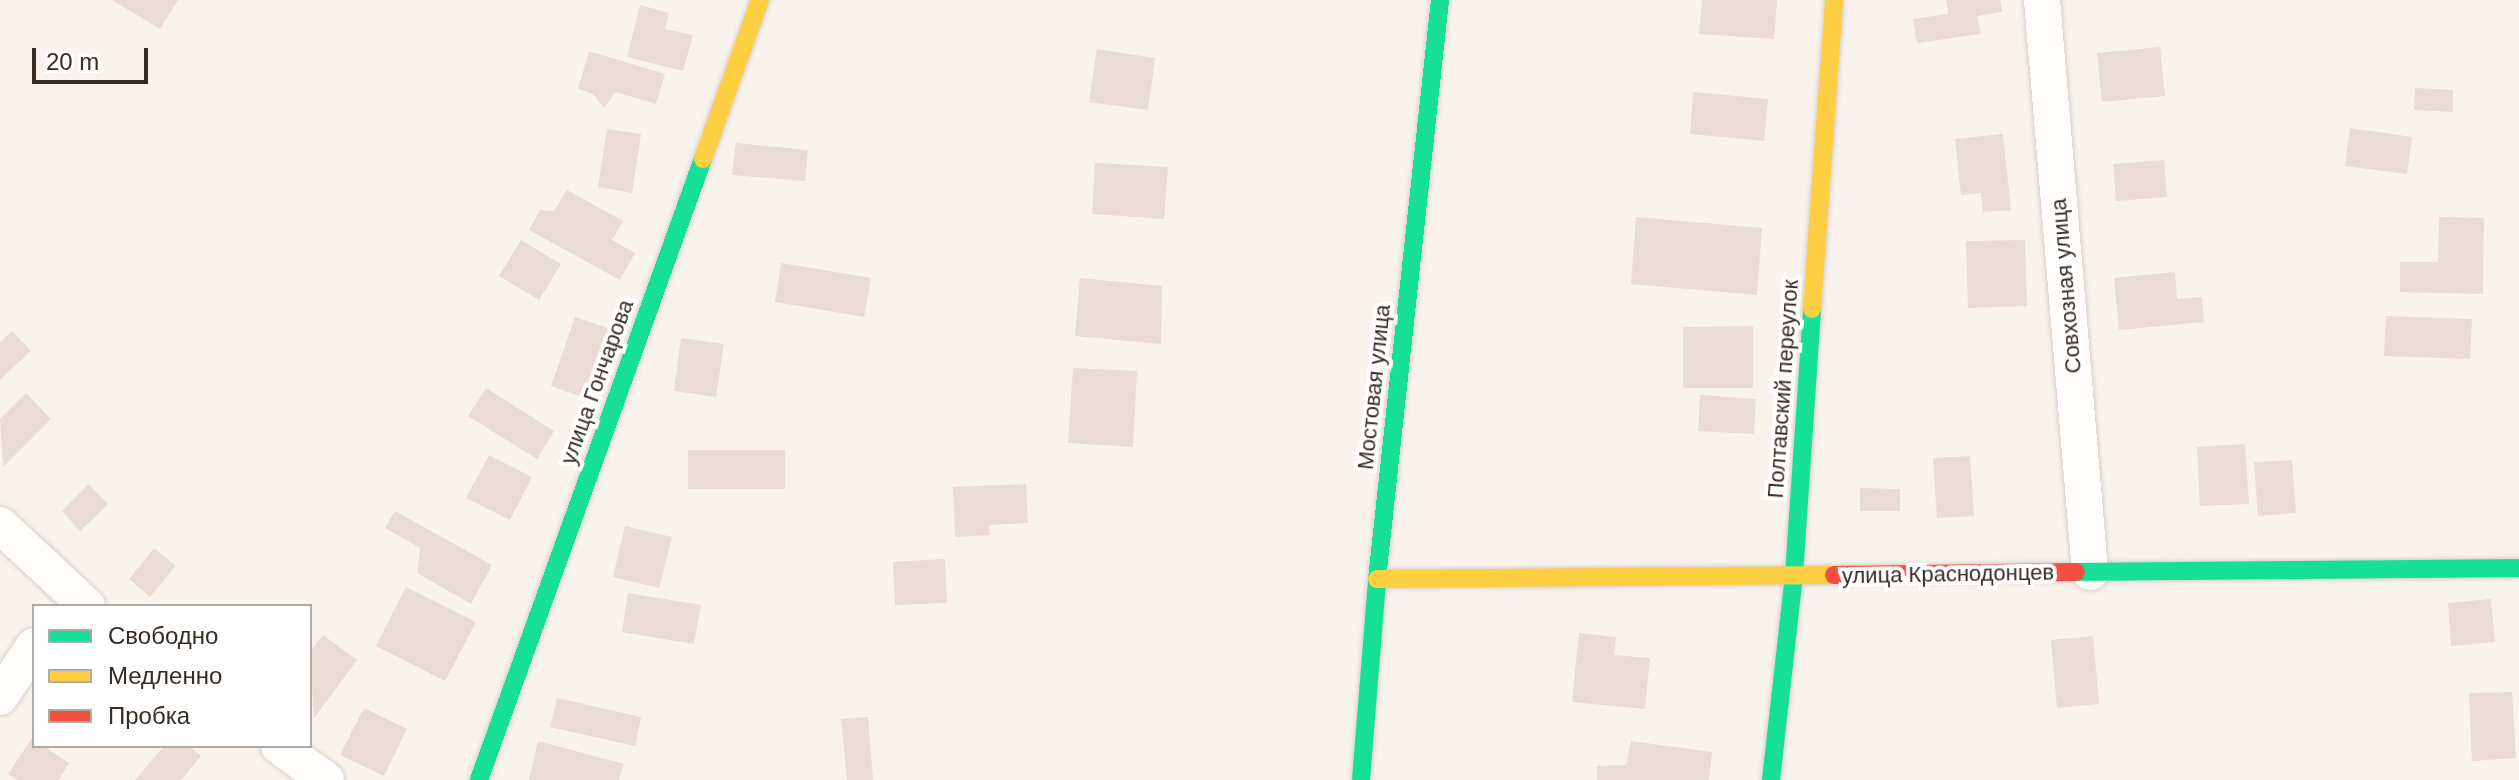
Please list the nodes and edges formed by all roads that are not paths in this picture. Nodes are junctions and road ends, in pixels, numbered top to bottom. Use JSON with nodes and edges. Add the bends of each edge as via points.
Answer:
{"nodes":[{"id":1,"x":760,"y":0,"type":"edge"},
{"id":2,"x":1440,"y":0,"type":"edge"},
{"id":3,"x":1834,"y":0,"type":"edge"},
{"id":4,"x":2042,"y":0,"type":"edge"},
{"id":5,"x":0,"y":525,"type":"edge"},
{"id":6,"x":2519,"y":568,"type":"edge"},
{"id":7,"x":2090,"y":572,"type":"junction"},
{"id":8,"x":1794,"y":575,"type":"junction"},
{"id":9,"x":1377,"y":579,"type":"junction"},
{"id":10,"x":72,"y":601,"type":"edge"},
{"id":11,"x":32,"y":649,"type":"edge"},
{"id":12,"x":0,"y":697,"type":"edge"},
{"id":13,"x":282,"y":748,"type":"edge"},
{"id":14,"x":326,"y":780,"type":"edge"},
{"id":15,"x":479,"y":780,"type":"edge"},
{"id":16,"x":1361,"y":780,"type":"edge"},
{"id":17,"x":1771,"y":780,"type":"edge"}],
"edges":[{"from":1,"to":15,"type":"street","name":"улица Гончарова"},
{"from":2,"to":9,"type":"street","name":"Мостовая улица"},
{"from":3,"to":8,"type":"street","name":"Полтавский переулок"},
{"from":4,"to":7,"type":"street","name":"Совхозная улица"},
{"from":5,"to":10,"type":"street"},
{"from":6,"to":7,"type":"street","name":"улица Краснодонцев"},
{"from":7,"to":8,"type":"street","name":"улица Краснодонцев"},
{"from":8,"to":9,"type":"street","name":"улица Краснодонцев"},
{"from":8,"to":17,"type":"street","name":"Полтавский переулок"},
{"from":9,"to":16,"type":"street","name":"Мостовая улица"},
{"from":11,"to":12,"type":"street"},
{"from":13,"to":14,"type":"street"}]}
